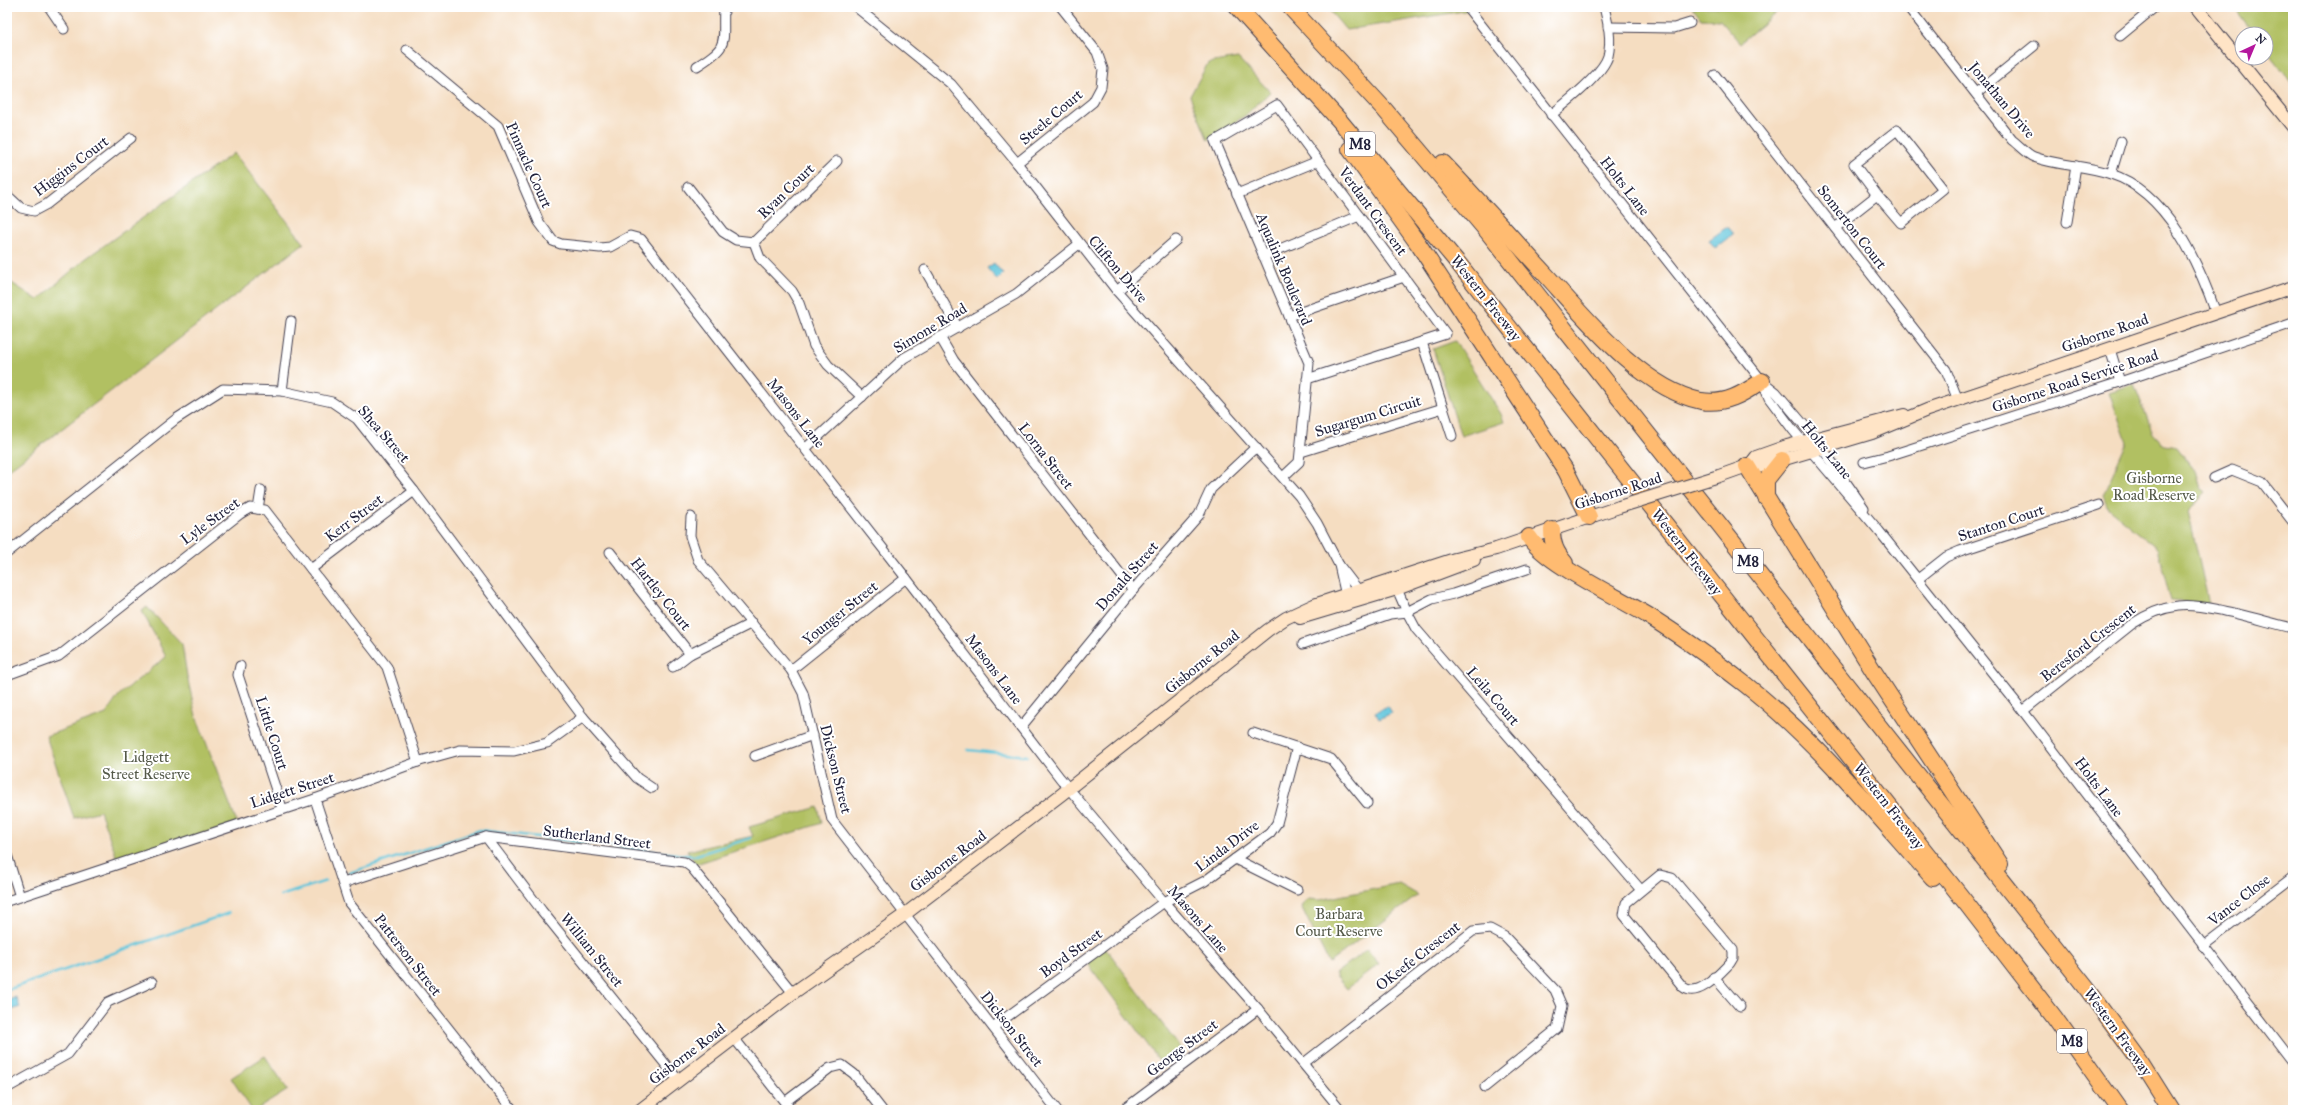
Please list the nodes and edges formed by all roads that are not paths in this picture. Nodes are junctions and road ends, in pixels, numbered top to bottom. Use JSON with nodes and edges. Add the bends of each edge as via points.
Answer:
{"nodes":[{"id":1,"x":49,"y":7,"type":"edge"},
{"id":2,"x":724,"y":7,"type":"edge"},
{"id":3,"x":858,"y":7,"type":"edge"},
{"id":4,"x":1061,"y":7,"type":"edge"},
{"id":5,"x":1238,"y":7,"type":"edge"},
{"id":6,"x":1290,"y":7,"type":"edge"},
{"id":7,"x":1467,"y":7,"type":"edge"},
{"id":8,"x":1604,"y":7,"type":"edge"},
{"id":9,"x":1908,"y":7,"type":"edge"},
{"id":10,"x":2155,"y":7,"type":"edge"},
{"id":11,"x":2196,"y":7,"type":"edge"},
{"id":12,"x":2204,"y":7,"type":"edge"},
{"id":13,"x":1690,"y":23,"type":"dead end"},
{"id":14,"x":1608,"y":27,"type":"junction"},
{"id":15,"x":64,"y":29,"type":"dead end"},
{"id":16,"x":1258,"y":29,"type":"junction"},
{"id":17,"x":2120,"y":36,"type":"dead end"},
{"id":18,"x":2234,"y":45,"type":"edge"},
{"id":19,"x":2034,"y":46,"type":"dead end"},
{"id":20,"x":407,"y":50,"type":"dead end"},
{"id":21,"x":1340,"y":60,"type":"junction"},
{"id":22,"x":697,"y":66,"type":"dead end"},
{"id":23,"x":2250,"y":66,"type":"edge"},
{"id":24,"x":1715,"y":75,"type":"dead end"},
{"id":25,"x":1976,"y":93,"type":"junction"},
{"id":26,"x":1277,"y":105,"type":"joint"},
{"id":27,"x":1551,"y":115,"type":"junction"},
{"id":28,"x":2293,"y":122,"type":"edge"},
{"id":29,"x":2293,"y":127,"type":"edge"},
{"id":30,"x":131,"y":138,"type":"dead end"},
{"id":31,"x":2121,"y":141,"type":"dead end"},
{"id":32,"x":837,"y":161,"type":"dead end"},
{"id":33,"x":1318,"y":162,"type":"junction"},
{"id":34,"x":1017,"y":163,"type":"junction"},
{"id":35,"x":2076,"y":166,"type":"junction"},
{"id":36,"x":2111,"y":174,"type":"junction"},
{"id":37,"x":688,"y":187,"type":"dead end"},
{"id":38,"x":1237,"y":194,"type":"junction"},
{"id":39,"x":7,"y":195,"type":"edge"},
{"id":40,"x":1877,"y":195,"type":"junction"},
{"id":41,"x":1359,"y":216,"type":"junction"},
{"id":42,"x":2067,"y":222,"type":"dead end"},
{"id":43,"x":1835,"y":228,"type":"junction"},
{"id":44,"x":636,"y":236,"type":"joint"},
{"id":45,"x":1176,"y":240,"type":"dead end"},
{"id":46,"x":754,"y":242,"type":"junction"},
{"id":47,"x":1079,"y":244,"type":"junction"},
{"id":48,"x":1263,"y":256,"type":"junction"},
{"id":49,"x":925,"y":270,"type":"dead end"},
{"id":50,"x":1404,"y":277,"type":"junction"},
{"id":51,"x":2293,"y":287,"type":"edge"},
{"id":52,"x":1117,"y":291,"type":"junction"},
{"id":53,"x":2216,"y":313,"type":"junction"},
{"id":54,"x":1289,"y":316,"type":"junction"},
{"id":55,"x":291,"y":321,"type":"dead end"},
{"id":56,"x":2293,"y":323,"type":"edge"},
{"id":57,"x":958,"y":328,"type":"junction"},
{"id":58,"x":940,"y":336,"type":"junction"},
{"id":59,"x":1422,"y":342,"type":"junction"},
{"id":60,"x":2110,"y":349,"type":"junction"},
{"id":61,"x":1307,"y":379,"type":"junction"},
{"id":62,"x":1762,"y":381,"type":"junction"},
{"id":63,"x":2120,"y":382,"type":"junction"},
{"id":64,"x":282,"y":391,"type":"junction"},
{"id":65,"x":862,"y":397,"type":"junction"},
{"id":66,"x":1958,"y":400,"type":"junction"},
{"id":67,"x":1443,"y":408,"type":"junction"},
{"id":68,"x":1927,"y":410,"type":"junction"},
{"id":69,"x":1452,"y":436,"type":"dead end"},
{"id":70,"x":1814,"y":438,"type":"junction"},
{"id":71,"x":1802,"y":441,"type":"junction"},
{"id":72,"x":1256,"y":447,"type":"junction"},
{"id":73,"x":806,"y":448,"type":"junction"},
{"id":74,"x":1823,"y":449,"type":"junction"},
{"id":75,"x":1301,"y":452,"type":"junction"},
{"id":76,"x":1811,"y":453,"type":"junction"},
{"id":77,"x":1782,"y":460,"type":"junction"},
{"id":78,"x":1864,"y":462,"type":"dead end"},
{"id":79,"x":1748,"y":466,"type":"junction"},
{"id":80,"x":1283,"y":477,"type":"junction"},
{"id":81,"x":2214,"y":478,"type":"dead end"},
{"id":82,"x":260,"y":490,"type":"dead end"},
{"id":83,"x":414,"y":490,"type":"junction"},
{"id":84,"x":1766,"y":498,"type":"junction"},
{"id":85,"x":2099,"y":505,"type":"dead end"},
{"id":86,"x":258,"y":509,"type":"junction"},
{"id":87,"x":691,"y":517,"type":"dead end"},
{"id":88,"x":1589,"y":517,"type":"junction"},
{"id":89,"x":2293,"y":522,"type":"edge"},
{"id":90,"x":1552,"y":530,"type":"junction"},
{"id":91,"x":1879,"y":531,"type":"junction"},
{"id":92,"x":1529,"y":537,"type":"junction"},
{"id":93,"x":610,"y":552,"type":"dead end"},
{"id":94,"x":7,"y":553,"type":"edge"},
{"id":95,"x":1339,"y":565,"type":"junction"},
{"id":96,"x":311,"y":569,"type":"junction"},
{"id":97,"x":1527,"y":569,"type":"dead end"},
{"id":98,"x":1577,"y":574,"type":"junction"},
{"id":99,"x":906,"y":578,"type":"junction"},
{"id":100,"x":1918,"y":579,"type":"junction"},
{"id":101,"x":1396,"y":585,"type":"junction"},
{"id":102,"x":1133,"y":590,"type":"junction"},
{"id":103,"x":1361,"y":596,"type":"junction"},
{"id":104,"x":1347,"y":600,"type":"junction"},
{"id":105,"x":1406,"y":612,"type":"junction"},
{"id":106,"x":752,"y":623,"type":"junction"},
{"id":107,"x":2293,"y":628,"type":"edge"},
{"id":108,"x":1303,"y":644,"type":"dead end"},
{"id":109,"x":690,"y":654,"type":"junction"},
{"id":110,"x":240,"y":666,"type":"dead end"},
{"id":111,"x":672,"y":667,"type":"dead end"},
{"id":112,"x":791,"y":670,"type":"junction"},
{"id":113,"x":7,"y":675,"type":"edge"},
{"id":114,"x":2023,"y":711,"type":"junction"},
{"id":115,"x":583,"y":716,"type":"junction"},
{"id":116,"x":1021,"y":727,"type":"junction"},
{"id":117,"x":1253,"y":732,"type":"dead end"},
{"id":118,"x":813,"y":735,"type":"junction"},
{"id":119,"x":1297,"y":748,"type":"junction"},
{"id":120,"x":755,"y":756,"type":"dead end"},
{"id":121,"x":418,"y":762,"type":"junction"},
{"id":122,"x":652,"y":788,"type":"dead end"},
{"id":123,"x":1069,"y":789,"type":"junction"},
{"id":124,"x":315,"y":799,"type":"junction"},
{"id":125,"x":1367,"y":803,"type":"dead end"},
{"id":126,"x":282,"y":808,"type":"junction"},
{"id":127,"x":486,"y":837,"type":"junction"},
{"id":128,"x":7,"y":855,"type":"edge"},
{"id":129,"x":1235,"y":859,"type":"junction"},
{"id":130,"x":2293,"y":877,"type":"edge"},
{"id":131,"x":343,"y":883,"type":"junction"},
{"id":132,"x":1297,"y":890,"type":"dead end"},
{"id":133,"x":1641,"y":890,"type":"junction"},
{"id":134,"x":20,"y":897,"type":"junction"},
{"id":135,"x":7,"y":901,"type":"edge"},
{"id":136,"x":1164,"y":902,"type":"junction"},
{"id":137,"x":904,"y":915,"type":"junction"},
{"id":138,"x":2203,"y":946,"type":"junction"},
{"id":139,"x":2021,"y":974,"type":"junction"},
{"id":140,"x":1714,"y":976,"type":"junction"},
{"id":141,"x":152,"y":982,"type":"dead end"},
{"id":142,"x":2088,"y":990,"type":"junction"},
{"id":143,"x":793,"y":993,"type":"junction"},
{"id":144,"x":1740,"y":1007,"type":"dead end"},
{"id":145,"x":1258,"y":1009,"type":"junction"},
{"id":146,"x":993,"y":1027,"type":"junction"},
{"id":147,"x":734,"y":1038,"type":"junction"},
{"id":148,"x":2293,"y":1062,"type":"edge"},
{"id":149,"x":1304,"y":1063,"type":"junction"},
{"id":150,"x":679,"y":1081,"type":"junction"},
{"id":151,"x":1485,"y":1087,"type":"dead end"},
{"id":152,"x":7,"y":1088,"type":"edge"},
{"id":153,"x":784,"y":1102,"type":"junction"},
{"id":154,"x":513,"y":1110,"type":"edge"},
{"id":155,"x":640,"y":1110,"type":"edge"},
{"id":156,"x":791,"y":1110,"type":"edge"},
{"id":157,"x":882,"y":1110,"type":"edge"},
{"id":158,"x":1056,"y":1110,"type":"edge"},
{"id":159,"x":1123,"y":1110,"type":"edge"},
{"id":160,"x":1341,"y":1110,"type":"edge"},
{"id":161,"x":2120,"y":1110,"type":"edge"},
{"id":162,"x":2171,"y":1110,"type":"edge"}],
"edges":[{"from":1,"to":15,"type":"street"},
{"from":2,"to":22,"type":"street","via":[[723,43],[717,54]]},
{"from":3,"to":34,"type":"street","name":"Clifton Drive","via":[[951,84]]},
{"from":4,"to":34,"type":"street","name":"Steele Court","via":[[1097,52],[1103,69],[1101,87],[1093,102]]},
{"from":5,"to":16,"type":"highway","name":"Western Freeway","number":"M8"},
{"from":6,"to":21,"type":"highway","name":"Western Freeway","number":"M8"},
{"from":7,"to":27,"type":"street","name":"Holts Lane"},
{"from":8,"to":14,"type":"street"},
{"from":9,"to":25,"type":"street","name":"Jonathan Drive"},
{"from":10,"to":17,"type":"street"},
{"from":11,"to":29,"type":"main road"},
{"from":12,"to":18,"type":"main road"},
{"from":13,"to":14,"type":"street","via":[[1674,28]]},
{"from":14,"to":27,"type":"street","via":[[1610,42],[1605,62],[1599,71]]},
{"from":16,"to":88,"type":"highway","via":[[1301,88],[1356,156],[1419,244],[1566,471]]},
{"from":16,"to":139,"type":"highway","name":"Western Freeway","number":"M8","via":[[1340,121],[1448,250]]},
{"from":19,"to":25,"type":"street"},
{"from":20,"to":44,"type":"street","name":"Pinnacle Court","via":[[498,126],[539,222],[553,241],[600,248],[610,247],[630,236]]},
{"from":21,"to":62,"type":"highway","via":[[1389,106],[1585,317],[1637,367],[1674,390],[1701,400],[1720,401],[1736,398]]},
{"from":21,"to":142,"type":"highway","name":"Western Freeway","number":"M8","via":[[1487,231]]},
{"from":23,"to":28,"type":"main road"},
{"from":24,"to":43,"type":"street","name":"Somerton Court"},
{"from":25,"to":35,"type":"street","name":"Jonathan Drive","via":[[2012,140],[2032,156]]},
{"from":26,"to":33,"type":"street","name":"Verdant Crescent"},
{"from":26,"to":38,"type":"street","name":"Aqualink Boulevard","via":[[1215,140]]},
{"from":27,"to":62,"type":"street","name":"Holts Lane"},
{"from":30,"to":39,"type":"street","name":"Higgins Court","via":[[34,211],[21,208]]},
{"from":31,"to":36,"type":"street"},
{"from":32,"to":46,"type":"street","name":"Ryan Court"},
{"from":33,"to":38,"type":"street"},
{"from":33,"to":41,"type":"street","name":"Verdant Crescent"},
{"from":34,"to":47,"type":"street","name":"Clifton Drive"},
{"from":35,"to":36,"type":"street","name":"Jonathan Drive"},
{"from":35,"to":42,"type":"street"},
{"from":36,"to":53,"type":"street","name":"Jonathan Drive","via":[[2130,182],[2170,220],[2198,267]]},
{"from":37,"to":46,"type":"street","via":[[723,232],[736,240]]},
{"from":38,"to":48,"type":"street","name":"Aqualink Boulevard"},
{"from":40,"to":40,"type":"street","via":[[1901,223],[1943,189],[1897,130],[1854,164]]},
{"from":40,"to":43,"type":"street"},
{"from":41,"to":48,"type":"street"},
{"from":41,"to":50,"type":"street","name":"Verdant Crescent"},
{"from":43,"to":66,"type":"street","name":"Somerton Court","via":[[1946,370]]},
{"from":44,"to":73,"type":"street","name":"Masons Lane","via":[[648,247]]},
{"from":45,"to":52,"type":"street"},
{"from":46,"to":65,"type":"street","via":[[760,258],[792,290],[814,346],[828,365]]},
{"from":47,"to":52,"type":"street","name":"Clifton Drive"},
{"from":47,"to":57,"type":"street","name":"Simone Road","via":[[1016,294]]},
{"from":48,"to":54,"type":"street","name":"Aqualink Boulevard"},
{"from":49,"to":57,"type":"street"},
{"from":50,"to":54,"type":"street"},
{"from":50,"to":59,"type":"street","name":"Verdant Crescent","via":[[1446,334]]},
{"from":51,"to":53,"type":"main road","name":"Gisborne Road"},
{"from":52,"to":72,"type":"street","name":"Clifton Drive"},
{"from":53,"to":60,"type":"main road","name":"Gisborne Road"},
{"from":54,"to":61,"type":"street","name":"Aqualink Boulevard","via":[[1309,364]]},
{"from":55,"to":64,"type":"street"},
{"from":56,"to":63,"type":"street","name":"Gisborne Road Service Road"},
{"from":57,"to":58,"type":"street","name":"Simone Road"},
{"from":58,"to":65,"type":"street","name":"Simone Road","via":[[904,358]]},
{"from":58,"to":102,"type":"street","name":"Lorna Street","via":[[954,361]]},
{"from":59,"to":61,"type":"street"},
{"from":59,"to":67,"type":"street","name":"Sugargum Circuit"},
{"from":60,"to":63,"type":"street"},
{"from":60,"to":66,"type":"main road","name":"Gisborne Road"},
{"from":61,"to":75,"type":"street","name":"Aqualink Boulevard"},
{"from":62,"to":70,"type":"street","name":"Holts Lane","via":[[1776,392]]},
{"from":62,"to":71,"type":"street","name":"Holts Lane","via":[[1769,398]]},
{"from":63,"to":78,"type":"street","name":"Gisborne Road Service Road"},
{"from":64,"to":83,"type":"street","name":"Shea Street","via":[[332,402],[356,419]]},
{"from":64,"to":94,"type":"street","name":"Shea Street","via":[[223,389],[176,419]]},
{"from":65,"to":73,"type":"street","name":"Simone Road"},
{"from":66,"to":68,"type":"main road","name":"Gisborne Road"},
{"from":67,"to":69,"type":"street","name":"Sugargum Circuit"},
{"from":67,"to":75,"type":"street","name":"Sugargum Circuit"},
{"from":68,"to":70,"type":"main road","name":"Gisborne Road"},
{"from":68,"to":74,"type":"main road","name":"Gisborne Road","via":[[1900,423]]},
{"from":70,"to":71,"type":"main road","name":"Gisborne Road"},
{"from":70,"to":74,"type":"street","name":"Holts Lane"},
{"from":71,"to":76,"type":"street","name":"Holts Lane"},
{"from":71,"to":79,"type":"main road","name":"Gisborne Road","via":[[1756,457]]},
{"from":72,"to":80,"type":"street","name":"Clifton Drive"},
{"from":72,"to":102,"type":"street","name":"Donald Street","via":[[1211,489],[1199,515]]},
{"from":73,"to":99,"type":"street","name":"Masons Lane"},
{"from":74,"to":76,"type":"main road","name":"Gisborne Road"},
{"from":74,"to":91,"type":"street","name":"Holts Lane"},
{"from":75,"to":80,"type":"street","name":"Aqualink Boulevard","via":[[1299,462]]},
{"from":76,"to":77,"type":"main road","name":"Gisborne Road"},
{"from":76,"to":91,"type":"street","name":"Holts Lane"},
{"from":77,"to":79,"type":"main road","name":"Gisborne Road","via":[[1758,467]]},
{"from":77,"to":84,"type":"highway","via":[[1766,480]]},
{"from":79,"to":84,"type":"highway"},
{"from":79,"to":88,"type":"main road","name":"Gisborne Road","bridge":true},
{"from":80,"to":95,"type":"street","name":"Clifton Drive","via":[[1318,523]]},
{"from":81,"to":89,"type":"street","via":[[2232,470],[2262,482]]},
{"from":82,"to":86,"type":"street"},
{"from":83,"to":96,"type":"street","name":"Kerr Street"},
{"from":83,"to":115,"type":"street","name":"Shea Street"},
{"from":84,"to":142,"type":"highway","via":[[1932,763]]},
{"from":85,"to":100,"type":"street","name":"Stanton Court","via":[[1960,551],[1946,557]]},
{"from":86,"to":96,"type":"street","name":"Lyle Street","via":[[265,510]]},
{"from":86,"to":113,"type":"street","name":"Lyle Street","via":[[250,508],[240,514],[59,656]]},
{"from":87,"to":106,"type":"street","name":"Dickson Street","via":[[690,536],[698,560]]},
{"from":88,"to":90,"type":"main road","name":"Gisborne Road"},
{"from":90,"to":92,"type":"main road","name":"Gisborne Road"},
{"from":90,"to":98,"type":"highway","via":[[1556,551]]},
{"from":91,"to":100,"type":"street","name":"Holts Lane"},
{"from":92,"to":98,"type":"highway","via":[[1537,548]]},
{"from":92,"to":101,"type":"main road","name":"Gisborne Road","via":[[1458,567]]},
{"from":93,"to":109,"type":"street","name":"Hartley Court"},
{"from":95,"to":103,"type":"street"},
{"from":95,"to":104,"type":"street"},
{"from":96,"to":121,"type":"street","name":"Lyle Street","via":[[387,667]]},
{"from":97,"to":105,"type":"street","via":[[1432,599]]},
{"from":98,"to":139,"type":"highway","via":[[1670,629],[1766,701],[1844,778]]},
{"from":99,"to":112,"type":"street","name":"Younger Street"},
{"from":99,"to":116,"type":"street","name":"Masons Lane"},
{"from":100,"to":114,"type":"street","name":"Holts Lane"},
{"from":101,"to":103,"type":"main road","name":"Gisborne Road"},
{"from":101,"to":105,"type":"street","name":"Leila Court"},
{"from":102,"to":116,"type":"street","name":"Donald Street"},
{"from":103,"to":104,"type":"main road","name":"Gisborne Road"},
{"from":104,"to":123,"type":"main road","name":"Gisborne Road","via":[[1268,630]]},
{"from":105,"to":108,"type":"street","via":[[1390,614]]},
{"from":105,"to":133,"type":"street","name":"Leila Court","via":[[1416,629]]},
{"from":106,"to":109,"type":"street","name":"Hartley Court"},
{"from":106,"to":112,"type":"street","name":"Dickson Street"},
{"from":107,"to":114,"type":"street","name":"Beresford Crescent","via":[[2205,607],[2178,605],[2148,614]]},
{"from":109,"to":111,"type":"street","name":"Hartley Court"},
{"from":110,"to":126,"type":"street","name":"Little Court","via":[[238,675]]},
{"from":112,"to":118,"type":"street","name":"Dickson Street","via":[[803,693]]},
{"from":114,"to":138,"type":"street","name":"Holts Lane"},
{"from":115,"to":121,"type":"street","name":"Lidgett Street","via":[[547,743],[514,751],[460,750]]},
{"from":115,"to":122,"type":"street","name":"Shea Street","via":[[636,778]]},
{"from":116,"to":123,"type":"street","name":"Masons Lane"},
{"from":117,"to":119,"type":"street"},
{"from":118,"to":120,"type":"street"},
{"from":118,"to":137,"type":"street","name":"Dickson Street","via":[[832,820]]},
{"from":119,"to":125,"type":"street","via":[[1331,759]]},
{"from":119,"to":129,"type":"street","name":"Linda Drive","via":[[1277,823],[1270,833]]},
{"from":121,"to":124,"type":"street","name":"Lidgett Street"},
{"from":123,"to":136,"type":"street","name":"Masons Lane"},
{"from":123,"to":137,"type":"main road","name":"Gisborne Road"},
{"from":124,"to":126,"type":"street","name":"Lidgett Street"},
{"from":124,"to":131,"type":"street","name":"Patterson Street"},
{"from":126,"to":134,"type":"street","name":"Lidgett Street"},
{"from":127,"to":131,"type":"street","name":"Sutherland Street"},
{"from":127,"to":143,"type":"street","name":"Sutherland Street","via":[[684,862]]},
{"from":127,"to":150,"type":"street","name":"William Street"},
{"from":128,"to":134,"type":"street"},
{"from":129,"to":132,"type":"street"},
{"from":129,"to":136,"type":"street","name":"Linda Drive","via":[[1206,881]]},
{"from":130,"to":138,"type":"street","name":"Vance Close"},
{"from":131,"to":154,"type":"street","name":"Patterson Street","via":[[349,902]]},
{"from":133,"to":140,"type":"street","via":[[1626,903],[1624,915],[1683,987],[1697,990]]},
{"from":133,"to":140,"type":"street","via":[[1660,875],[1670,876],[1680,887],[1733,950],[1732,960]]},
{"from":134,"to":135,"type":"street","name":"Lidgett Street"},
{"from":136,"to":145,"type":"street","name":"Masons Lane"},
{"from":136,"to":146,"type":"street","name":"Boyd Street"},
{"from":137,"to":143,"type":"main road","name":"Gisborne Road"},
{"from":137,"to":146,"type":"street","name":"Dickson Street"},
{"from":138,"to":148,"type":"street","name":"Holts Lane"},
{"from":139,"to":161,"type":"highway","name":"Western Freeway","number":"M8"},
{"from":140,"to":144,"type":"street"},
{"from":141,"to":152,"type":"street","via":[[108,1002],[68,1054]]},
{"from":142,"to":162,"type":"highway","name":"Western Freeway","number":"M8","via":[[2142,1064]]},
{"from":143,"to":147,"type":"main road","name":"Gisborne Road"},
{"from":145,"to":149,"type":"street","name":"Masons Lane"},
{"from":145,"to":159,"type":"street","name":"George Street"},
{"from":146,"to":158,"type":"street","name":"Dickson Street"},
{"from":147,"to":150,"type":"main road","name":"Gisborne Road"},
{"from":147,"to":153,"type":"street"},
{"from":149,"to":151,"type":"street","name":"OKeefe Crescent","via":[[1473,931],[1490,930],[1505,936],[1555,990],[1562,1006],[1557,1029]]},
{"from":149,"to":160,"type":"street","name":"Masons Lane"},
{"from":150,"to":155,"type":"main road","name":"Gisborne Road"},
{"from":153,"to":156,"type":"street"},
{"from":153,"to":157,"type":"street","via":[[830,1068],[842,1065],[854,1074]]}]}
